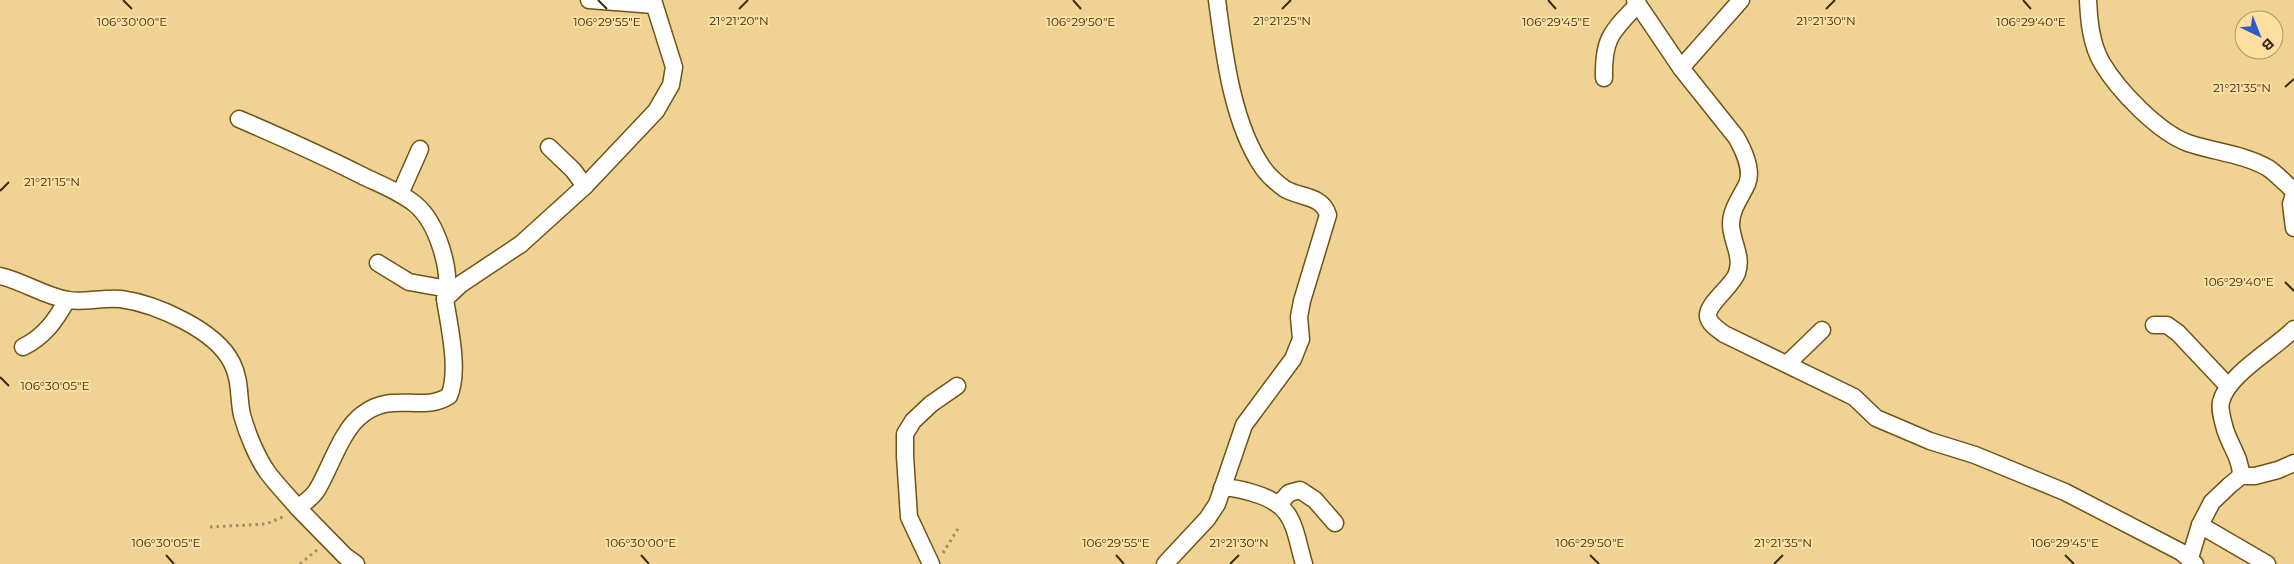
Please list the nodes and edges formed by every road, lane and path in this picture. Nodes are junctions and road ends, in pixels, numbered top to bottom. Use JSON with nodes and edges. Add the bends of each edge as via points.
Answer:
{"nodes":[{"id":1,"x":589,"y":0,"type":"edge"},
{"id":2,"x":1217,"y":0,"type":"edge"},
{"id":3,"x":1741,"y":0,"type":"edge"},
{"id":4,"x":2088,"y":0,"type":"edge"},
{"id":5,"x":653,"y":2,"type":"edge"},
{"id":6,"x":1637,"y":2,"type":"edge"},
{"id":7,"x":1682,"y":68,"type":"junction"},
{"id":8,"x":1604,"y":78,"type":"dead end"},
{"id":9,"x":239,"y":119,"type":"dead end"},
{"id":10,"x":549,"y":147,"type":"dead end"},
{"id":11,"x":420,"y":149,"type":"dead end"},
{"id":12,"x":585,"y":186,"type":"junction"},
{"id":13,"x":2294,"y":192,"type":"edge"},
{"id":14,"x":400,"y":194,"type":"junction"},
{"id":15,"x":2294,"y":228,"type":"edge"},
{"id":16,"x":378,"y":263,"type":"dead end"},
{"id":17,"x":0,"y":276,"type":"edge"},
{"id":18,"x":447,"y":294,"type":"junction"},
{"id":19,"x":67,"y":300,"type":"junction"},
{"id":20,"x":2154,"y":325,"type":"dead end"},
{"id":21,"x":2294,"y":329,"type":"edge"},
{"id":22,"x":1822,"y":330,"type":"dead end"},
{"id":23,"x":23,"y":347,"type":"dead end"},
{"id":24,"x":1787,"y":364,"type":"junction"},
{"id":25,"x":2227,"y":385,"type":"junction"},
{"id":26,"x":957,"y":386,"type":"dead end"},
{"id":27,"x":2294,"y":463,"type":"edge"},
{"id":28,"x":2241,"y":476,"type":"junction"},
{"id":29,"x":1222,"y":488,"type":"junction"},
{"id":30,"x":1279,"y":504,"type":"junction"},
{"id":31,"x":298,"y":508,"type":"junction"},
{"id":32,"x":1335,"y":523,"type":"dead end"},
{"id":33,"x":2200,"y":525,"type":"junction"},
{"id":34,"x":210,"y":527,"type":"dead end"},
{"id":35,"x":959,"y":527,"type":"dead end"},
{"id":36,"x":330,"y":539,"type":"junction"},
{"id":37,"x":2193,"y":561,"type":"edge"},
{"id":38,"x":931,"y":563,"type":"edge"},
{"id":39,"x":300,"y":564,"type":"edge"},
{"id":40,"x":356,"y":564,"type":"edge"},
{"id":41,"x":1165,"y":564,"type":"edge"},
{"id":42,"x":1304,"y":564,"type":"edge"},
{"id":43,"x":2267,"y":564,"type":"edge"}],
"edges":[{"from":1,"to":5,"type":"street"},
{"from":2,"to":29,"type":"street","via":[[1227,71],[1244,130],[1264,168],[1285,189],[1321,202],[1326,206],[1328,215],[1302,300],[1299,317],[1301,338],[1293,359],[1244,425]]},
{"from":3,"to":7,"type":"street"},
{"from":4,"to":13,"type":"street","via":[[2089,27],[2102,62],[2123,92],[2170,133],[2187,142],[2238,156],[2268,169]]},
{"from":5,"to":12,"type":"street","via":[[674,67],[671,85],[656,111]]},
{"from":6,"to":7,"type":"street"},
{"from":6,"to":8,"type":"street","via":[[1610,35],[1603,54]]},
{"from":7,"to":24,"type":"street","via":[[1736,137],[1748,170],[1748,182],[1731,223],[1739,266],[1736,275],[1709,310],[1708,317],[1724,334]]},
{"from":9,"to":14,"type":"street"},
{"from":10,"to":12,"type":"street"},
{"from":11,"to":14,"type":"street"},
{"from":12,"to":18,"type":"street","via":[[521,244]]},
{"from":13,"to":15,"type":"street","via":[[2291,204]]},
{"from":14,"to":18,"type":"street","via":[[427,217],[436,235],[448,275]]},
{"from":16,"to":18,"type":"street","via":[[409,282]]},
{"from":17,"to":19,"type":"street"},
{"from":18,"to":31,"type":"street","via":[[454,373],[448,396],[433,403],[387,402],[362,415],[331,460],[317,491]]},
{"from":19,"to":23,"type":"street","via":[[46,331]]},
{"from":19,"to":31,"type":"street","via":[[120,299],[152,306],[175,316],[224,349],[238,375],[242,414],[255,450],[268,473]]},
{"from":20,"to":25,"type":"street","via":[[2167,325],[2178,333]]},
{"from":21,"to":25,"type":"street"},
{"from":22,"to":24,"type":"street"},
{"from":24,"to":37,"type":"street","via":[[1854,397],[1876,418],[2065,492]]},
{"from":25,"to":28,"type":"street","via":[[2220,404],[2226,430],[2241,464]]},
{"from":26,"to":38,"type":"street","via":[[931,404],[905,434],[909,517]]},
{"from":27,"to":28,"type":"street","via":[[2255,476]]},
{"from":28,"to":33,"type":"street","via":[[2212,502]]},
{"from":29,"to":30,"type":"street","via":[[1244,490]]},
{"from":29,"to":41,"type":"street","via":[[1207,519]]},
{"from":30,"to":32,"type":"street","via":[[1289,493],[1300,490],[1315,500]]},
{"from":30,"to":42,"type":"street","via":[[1291,519]]},
{"from":31,"to":34,"type":"path","via":[[266,524]]},
{"from":31,"to":36,"type":"street"},
{"from":33,"to":37,"type":"street"},
{"from":33,"to":43,"type":"street"},
{"from":35,"to":38,"type":"path","via":[[944,552]]},
{"from":36,"to":39,"type":"path"},
{"from":36,"to":40,"type":"street"}]}
